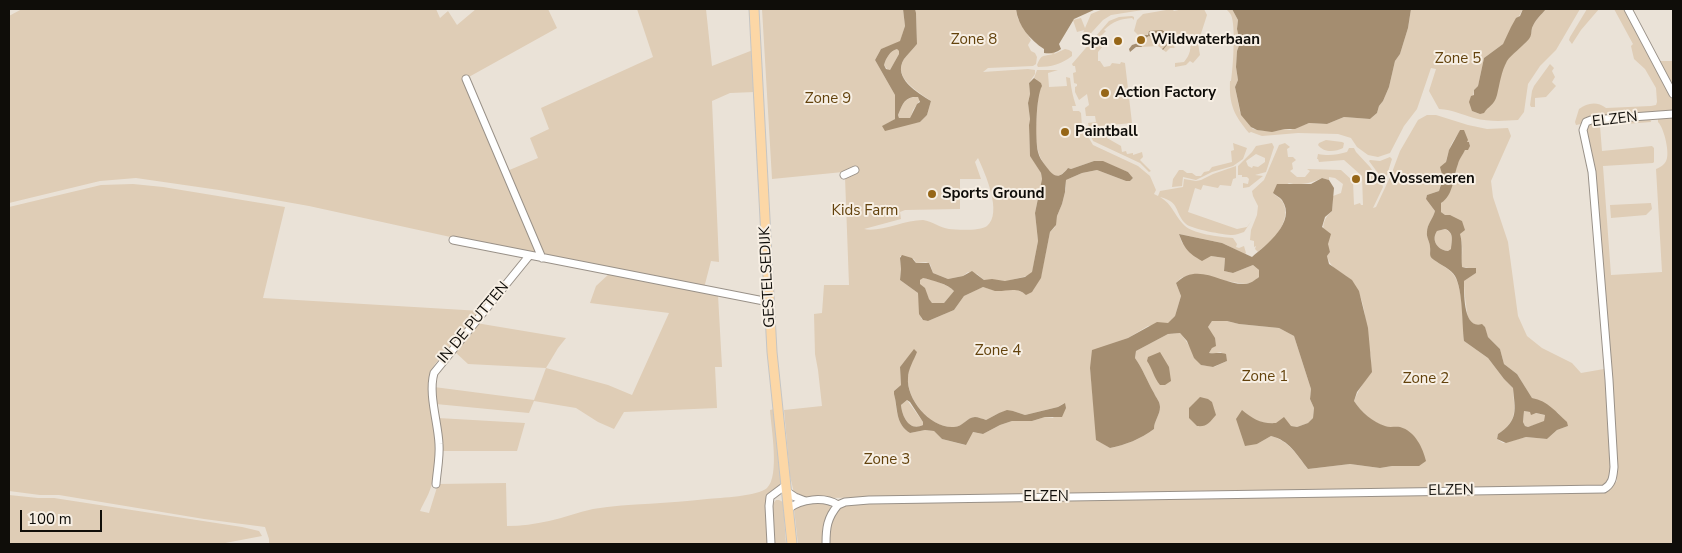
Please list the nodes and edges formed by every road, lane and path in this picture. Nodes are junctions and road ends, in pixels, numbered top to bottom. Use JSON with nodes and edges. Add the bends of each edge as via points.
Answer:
{"nodes":[{"id":1,"x":754,"y":9,"type":"edge"},
{"id":2,"x":1628,"y":9,"type":"edge"},
{"id":3,"x":466,"y":79,"type":"dead end"},
{"id":4,"x":1673,"y":94,"type":"edge"},
{"id":5,"x":1673,"y":114,"type":"edge"},
{"id":6,"x":855,"y":170,"type":"dead end"},
{"id":7,"x":844,"y":175,"type":"dead end"},
{"id":8,"x":453,"y":240,"type":"dead end"},
{"id":9,"x":529,"y":256,"type":"junction"},
{"id":10,"x":542,"y":258,"type":"junction"},
{"id":11,"x":769,"y":302,"type":"junction"},
{"id":12,"x":436,"y":484,"type":"dead end"},
{"id":13,"x":787,"y":496,"type":"junction"},
{"id":14,"x":770,"y":501,"type":"junction"},
{"id":15,"x":806,"y":501,"type":"junction"},
{"id":16,"x":838,"y":505,"type":"junction"},
{"id":17,"x":771,"y":544,"type":"edge"},
{"id":18,"x":792,"y":544,"type":"edge"},
{"id":19,"x":826,"y":544,"type":"edge"}],
"edges":[{"from":1,"to":11,"type":"main road","name":"GESTELSEDIJK"},
{"from":2,"to":4,"type":"street"},
{"from":3,"to":10,"type":"street"},
{"from":5,"to":16,"type":"street","name":"ELZEN","via":[[1591,120],[1586,122],[1583,130],[1592,172],[1609,380],[1614,467],[1612,482],[1604,489],[869,500]]},
{"from":6,"to":7,"type":"street"},
{"from":8,"to":9,"type":"street"},
{"from":9,"to":10,"type":"street"},
{"from":9,"to":12,"type":"street","name":"IN DE PUTTEN","via":[[434,373],[439,444]]},
{"from":10,"to":11,"type":"street"},
{"from":11,"to":13,"type":"main road","name":"GESTELSEDIJK"},
{"from":13,"to":14,"type":"street","name":"ELZEN"},
{"from":13,"to":14,"type":"street","name":"ELZEN","via":[[774,493]]},
{"from":13,"to":15,"type":"street","name":"ELZEN"},
{"from":13,"to":15,"type":"street","name":"ELZEN","via":[[797,503]]},
{"from":13,"to":18,"type":"main road","name":"GESTELSEDIJK"},
{"from":14,"to":17,"type":"street"},
{"from":15,"to":16,"type":"street","name":"ELZEN","via":[[832,501]]},
{"from":16,"to":19,"type":"street","via":[[826,525]]}]}
